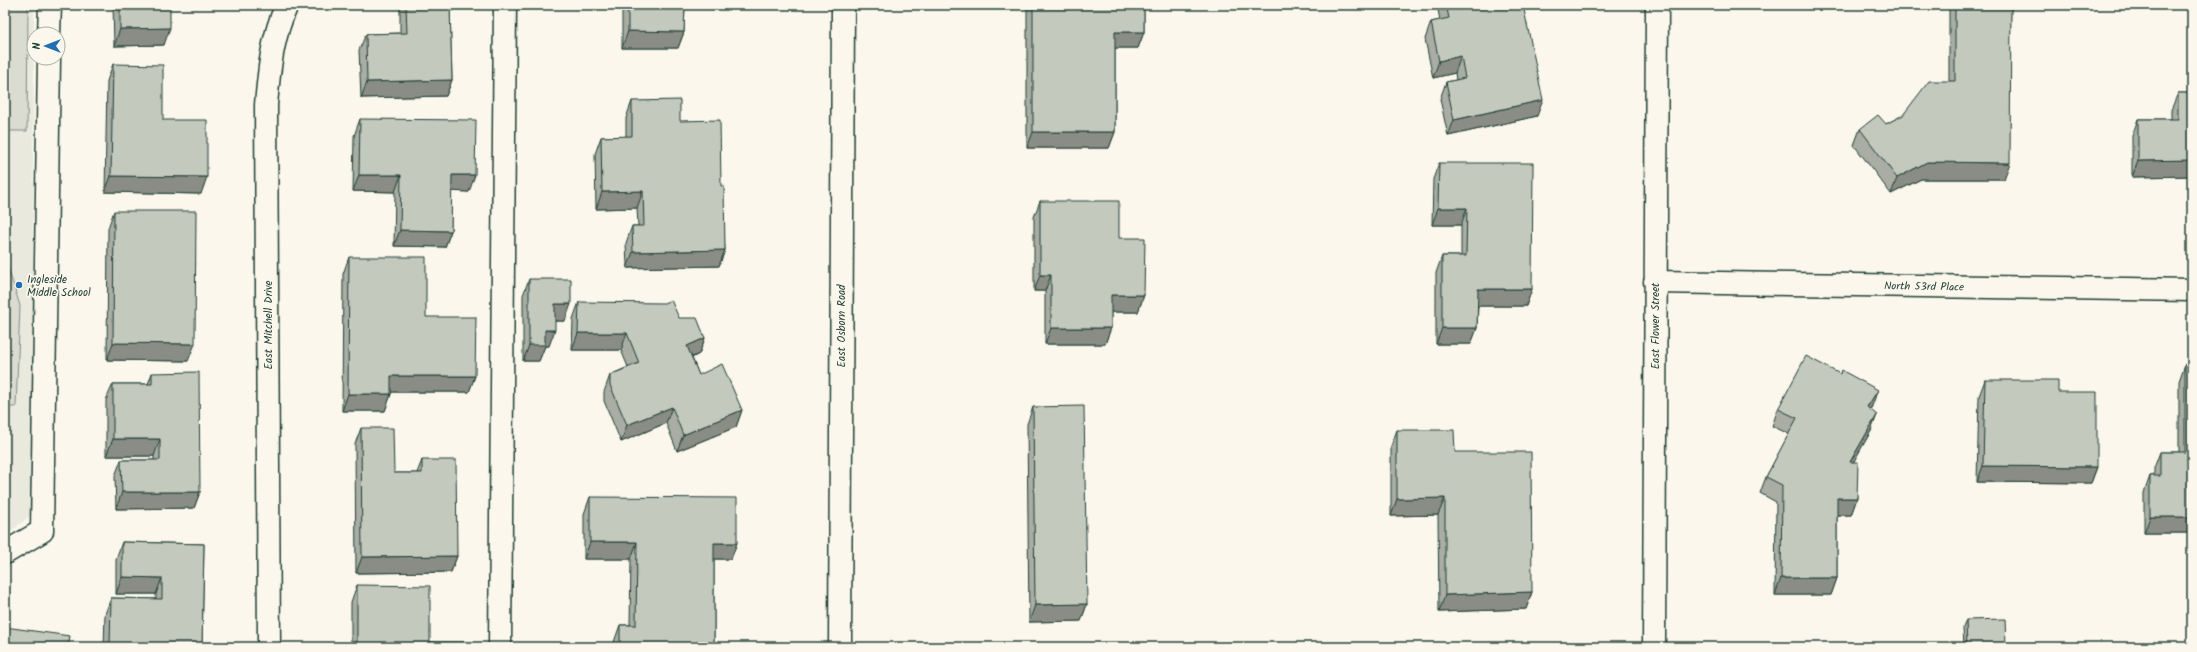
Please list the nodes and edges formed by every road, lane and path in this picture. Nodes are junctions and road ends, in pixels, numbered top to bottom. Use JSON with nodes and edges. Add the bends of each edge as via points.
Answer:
{"nodes":[{"id":1,"x":50,"y":5,"type":"edge"},
{"id":2,"x":287,"y":5,"type":"edge"},
{"id":3,"x":505,"y":5,"type":"edge"},
{"id":4,"x":843,"y":5,"type":"edge"},
{"id":5,"x":1657,"y":5,"type":"edge"},
{"id":6,"x":50,"y":26,"type":"edge"},
{"id":7,"x":49,"y":66,"type":"edge"},
{"id":8,"x":1655,"y":282,"type":"junction"},
{"id":9,"x":2192,"y":290,"type":"edge"},
{"id":10,"x":5,"y":553,"type":"edge"},
{"id":11,"x":269,"y":647,"type":"edge"},
{"id":12,"x":500,"y":647,"type":"edge"},
{"id":13,"x":840,"y":647,"type":"edge"},
{"id":14,"x":1654,"y":647,"type":"edge"}],
"edges":[{"from":1,"to":6,"type":"street"},
{"from":2,"to":11,"type":"street","name":"East Mitchell Drive","via":[[280,18],[269,67],[266,105]]},
{"from":3,"to":12,"type":"street"},
{"from":4,"to":13,"type":"street","name":"East Osborn Road"},
{"from":5,"to":8,"type":"street","name":"East Flower Street"},
{"from":7,"to":10,"type":"street","via":[[42,531]]},
{"from":8,"to":9,"type":"street","name":"North 53rd Place"},
{"from":8,"to":14,"type":"street","name":"East Flower Street"}]}
